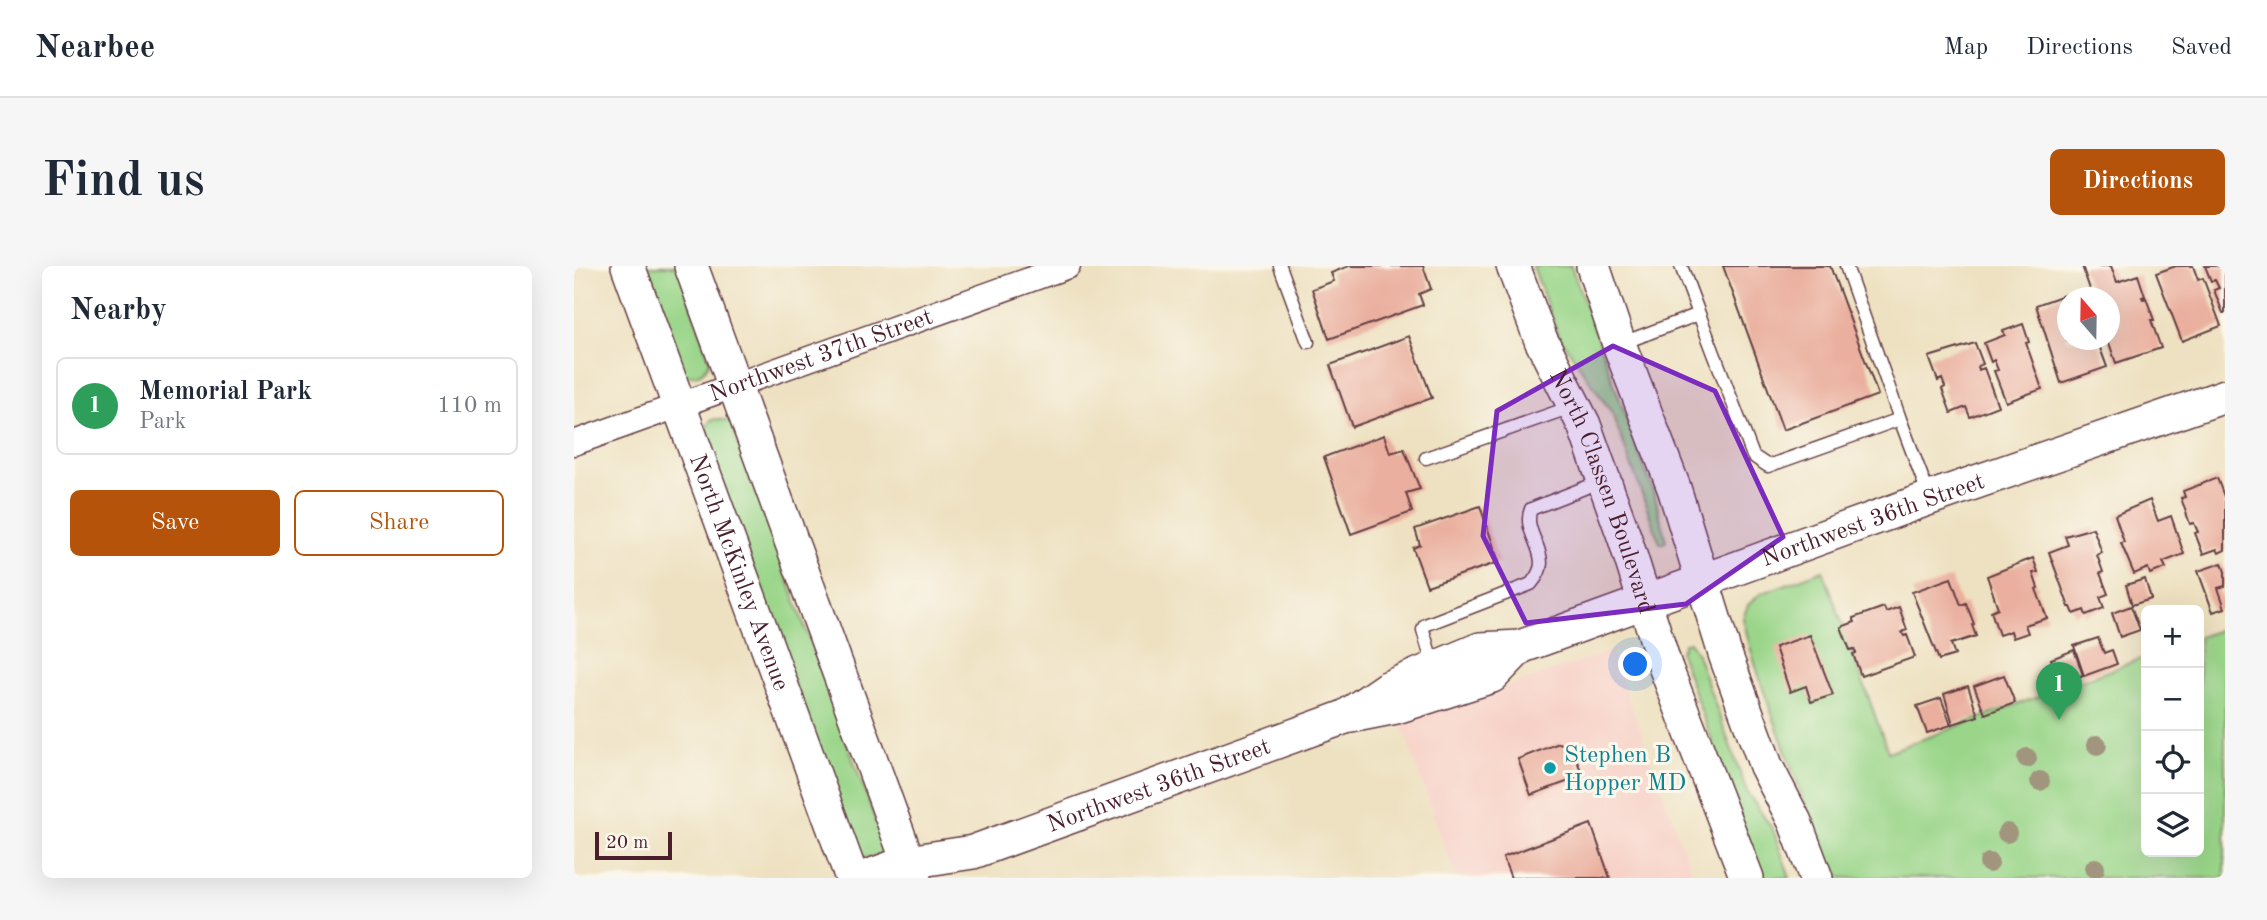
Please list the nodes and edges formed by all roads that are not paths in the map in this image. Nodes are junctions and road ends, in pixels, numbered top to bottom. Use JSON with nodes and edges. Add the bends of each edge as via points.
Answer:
{"nodes":[{"id":1,"x":628,"y":266,"type":"edge"},
{"id":2,"x":691,"y":266,"type":"edge"},
{"id":3,"x":1068,"y":266,"type":"edge"},
{"id":4,"x":1295,"y":266,"type":"edge"},
{"id":5,"x":1513,"y":266,"type":"edge"},
{"id":6,"x":1593,"y":266,"type":"edge"},
{"id":7,"x":1681,"y":266,"type":"edge"},
{"id":8,"x":1846,"y":266,"type":"edge"},
{"id":9,"x":1281,"y":268,"type":"edge"},
{"id":10,"x":1699,"y":314,"type":"junction"},
{"id":11,"x":1308,"y":342,"type":"dead end"},
{"id":12,"x":1619,"y":344,"type":"junction"},
{"id":13,"x":734,"y":385,"type":"junction"},
{"id":14,"x":2225,"y":396,"type":"edge"},
{"id":15,"x":679,"y":404,"type":"junction"},
{"id":16,"x":1575,"y":406,"type":"junction"},
{"id":17,"x":1900,"y":419,"type":"junction"},
{"id":18,"x":574,"y":443,"type":"edge"},
{"id":19,"x":1426,"y":458,"type":"dead end"},
{"id":20,"x":1604,"y":481,"type":"junction"},
{"id":21,"x":1930,"y":498,"type":"junction"},
{"id":22,"x":1703,"y":581,"type":"junction"},
{"id":23,"x":1645,"y":602,"type":"junction"},
{"id":24,"x":1520,"y":647,"type":"junction"},
{"id":25,"x":1434,"y":668,"type":"junction"},
{"id":26,"x":1345,"y":716,"type":"junction"},
{"id":27,"x":918,"y":873,"type":"edge"},
{"id":28,"x":852,"y":878,"type":"edge"},
{"id":29,"x":864,"y":878,"type":"edge"},
{"id":30,"x":1747,"y":878,"type":"edge"},
{"id":31,"x":1816,"y":878,"type":"edge"}],
"edges":[{"from":1,"to":15,"type":"street","name":"North McKinley Avenue"},
{"from":2,"to":13,"type":"street"},
{"from":3,"to":13,"type":"street","name":"Northwest 37th Street"},
{"from":4,"to":9,"type":"lane"},
{"from":5,"to":16,"type":"street","name":"North Classen Boulevard","via":[[1541,340]]},
{"from":6,"to":12,"type":"street"},
{"from":7,"to":10,"type":"lane"},
{"from":8,"to":17,"type":"lane"},
{"from":9,"to":11,"type":"lane"},
{"from":10,"to":12,"type":"lane"},
{"from":10,"to":17,"type":"lane","via":[[1753,456],[1768,466]]},
{"from":12,"to":22,"type":"street","via":[[1674,488]]},
{"from":13,"to":15,"type":"street","name":"Northwest 37th Street"},
{"from":13,"to":27,"type":"street"},
{"from":14,"to":21,"type":"street","name":"Northwest 36th Street"},
{"from":15,"to":18,"type":"street","name":"Northwest 37th Street"},
{"from":15,"to":28,"type":"street","name":"North McKinley Avenue"},
{"from":16,"to":19,"type":"lane"},
{"from":16,"to":20,"type":"street","name":"North Classen Boulevard"},
{"from":17,"to":21,"type":"lane"},
{"from":20,"to":23,"type":"street","name":"North Classen Boulevard"},
{"from":20,"to":25,"type":"lane","via":[[1531,509],[1528,518],[1542,563],[1531,584],[1425,625]]},
{"from":21,"to":22,"type":"street","name":"Northwest 36th Street"},
{"from":22,"to":23,"type":"street","name":"Northwest 36th Street"},
{"from":22,"to":31,"type":"street","via":[[1762,754],[1796,822]]},
{"from":23,"to":24,"type":"street","name":"Northwest 36th Street"},
{"from":23,"to":30,"type":"street","name":"North Classen Boulevard"},
{"from":24,"to":25,"type":"street","name":"Northwest 36th Street","via":[[1479,649]]},
{"from":24,"to":26,"type":"street","name":"Northwest 36th Street","via":[[1492,676],[1396,706]]},
{"from":25,"to":26,"type":"street","name":"Northwest 36th Street","via":[[1387,688]]},
{"from":26,"to":27,"type":"street","name":"Northwest 36th Street"},
{"from":27,"to":29,"type":"street","name":"Northwest 36th Street"}]}
